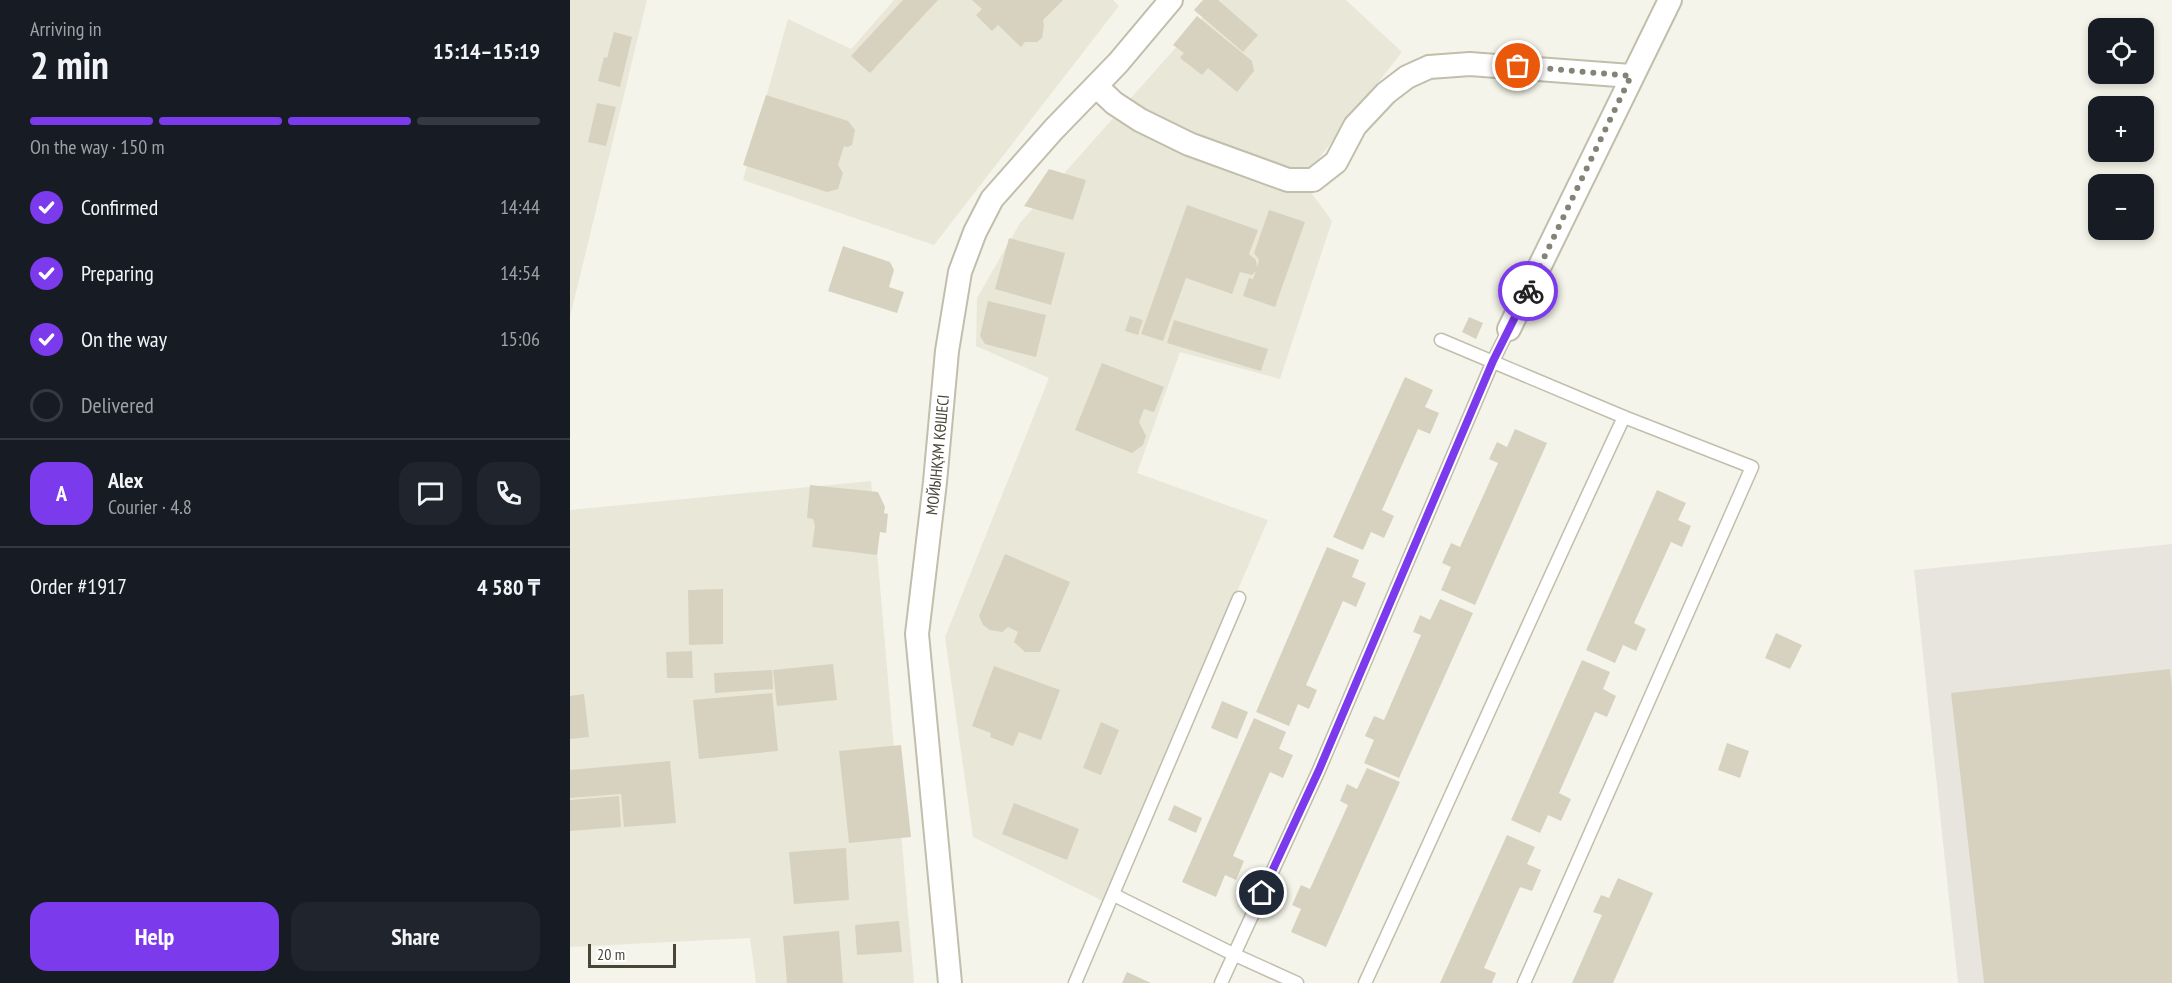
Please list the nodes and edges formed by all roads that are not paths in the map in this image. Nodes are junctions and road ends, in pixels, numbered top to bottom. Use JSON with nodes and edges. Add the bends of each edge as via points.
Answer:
{"nodes":[{"id":1,"x":1171,"y":0,"type":"edge"},
{"id":2,"x":1670,"y":0,"type":"edge"},
{"id":3,"x":1631,"y":76,"type":"junction"},
{"id":4,"x":1096,"y":86,"type":"junction"},
{"id":5,"x":1509,"y":329,"type":"joint"},
{"id":6,"x":1441,"y":340,"type":"dead end"},
{"id":7,"x":1493,"y":361,"type":"junction"},
{"id":8,"x":1624,"y":417,"type":"junction"},
{"id":9,"x":1239,"y":598,"type":"dead end"},
{"id":10,"x":1114,"y":895,"type":"junction"},
{"id":11,"x":1233,"y":954,"type":"junction"},
{"id":12,"x":950,"y":983,"type":"edge"},
{"id":13,"x":1075,"y":983,"type":"edge"},
{"id":14,"x":1221,"y":983,"type":"edge"},
{"id":15,"x":1297,"y":983,"type":"edge"},
{"id":16,"x":1365,"y":983,"type":"edge"},
{"id":17,"x":1524,"y":983,"type":"edge"}],
"edges":[{"from":1,"to":4,"type":"street","name":"МОЙЫНҚҰМ КӨШЕСІ"},
{"from":2,"to":3,"type":"street"},
{"from":3,"to":4,"type":"street","via":[[1470,64],[1429,67],[1386,93],[1355,126],[1336,162],[1313,180],[1288,180],[1189,144],[1140,120]]},
{"from":3,"to":5,"type":"street"},
{"from":4,"to":12,"type":"street","name":"МОЙЫНҚҰМ КӨШЕСІ","via":[[992,199],[960,272],[951,316],[917,634]]},
{"from":5,"to":7,"type":"lane"},
{"from":6,"to":7,"type":"lane"},
{"from":7,"to":8,"type":"lane"},
{"from":7,"to":11,"type":"lane","via":[[1319,770]]},
{"from":8,"to":16,"type":"lane"},
{"from":8,"to":17,"type":"lane","via":[[1752,467]]},
{"from":9,"to":10,"type":"lane"},
{"from":10,"to":11,"type":"lane"},
{"from":10,"to":13,"type":"lane"},
{"from":11,"to":14,"type":"lane"},
{"from":11,"to":15,"type":"lane"}]}
